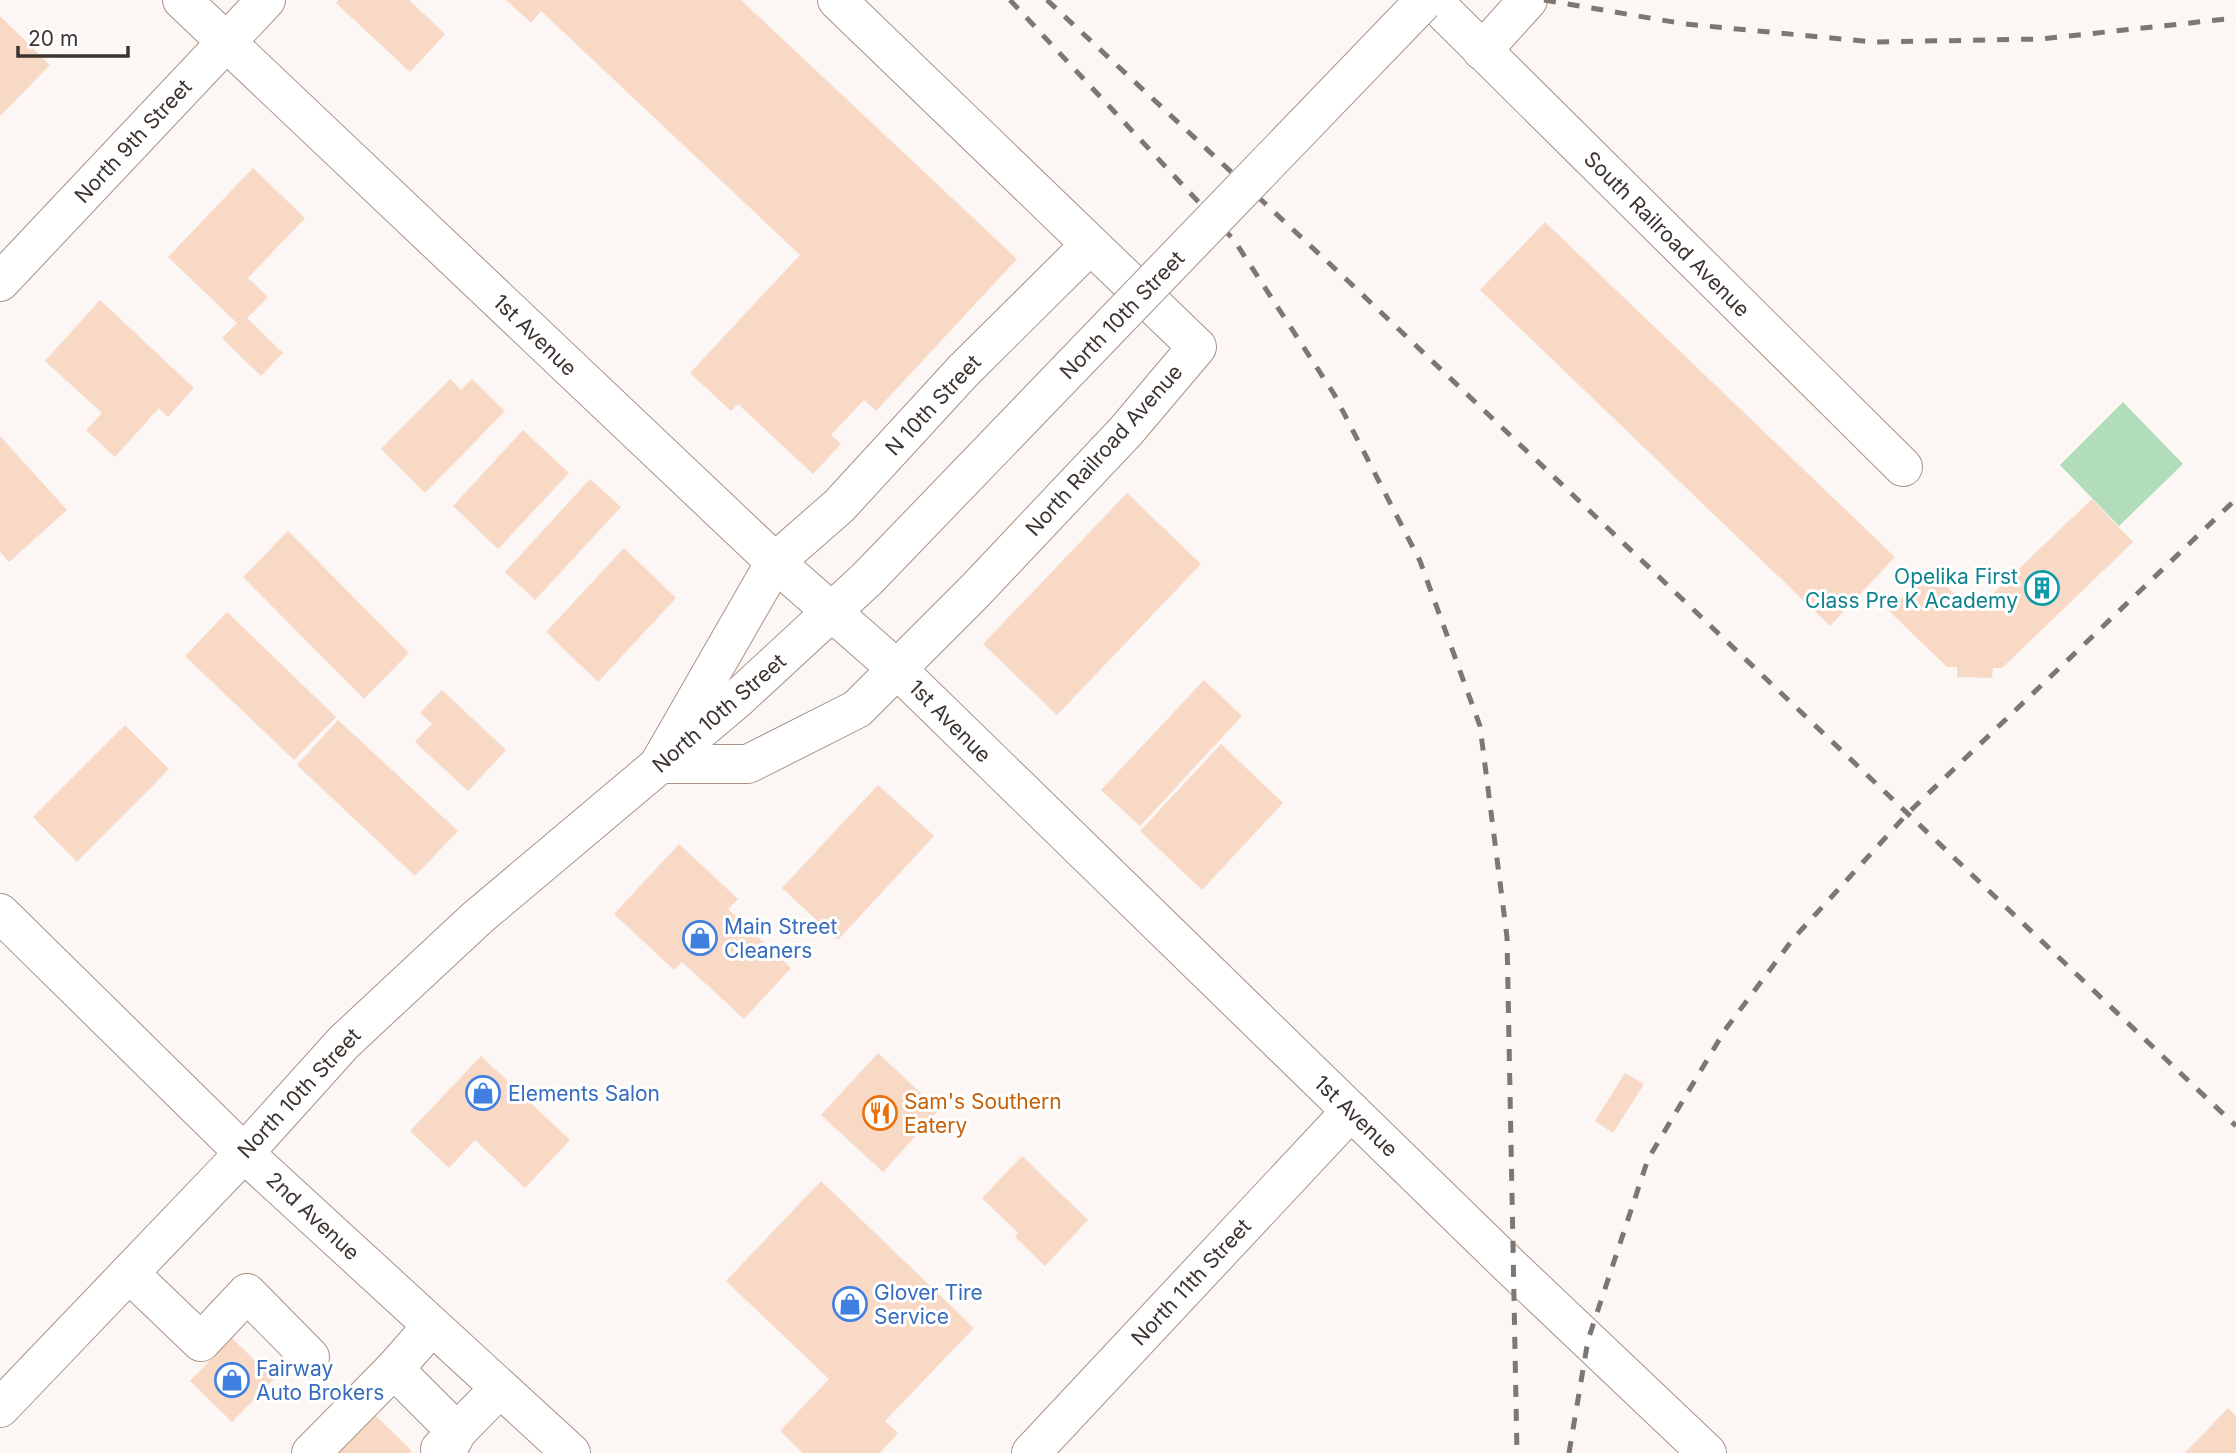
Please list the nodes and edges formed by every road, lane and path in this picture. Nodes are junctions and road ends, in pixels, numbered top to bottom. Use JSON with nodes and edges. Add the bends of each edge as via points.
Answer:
{"nodes":[{"id":1,"x":182,"y":0,"type":"edge"},
{"id":2,"x":266,"y":0,"type":"edge"},
{"id":3,"x":837,"y":0,"type":"edge"},
{"id":4,"x":1528,"y":0,"type":"edge"},
{"id":5,"x":1427,"y":1,"type":"edge"},
{"id":6,"x":227,"y":42,"type":"junction"},
{"id":7,"x":1482,"y":51,"type":"junction"},
{"id":8,"x":1090,"y":245,"type":"junction"},
{"id":9,"x":0,"y":282,"type":"edge"},
{"id":10,"x":1903,"y":467,"type":"dead end"},
{"id":11,"x":775,"y":562,"type":"junction"},
{"id":12,"x":832,"y":614,"type":"junction"},
{"id":13,"x":898,"y":670,"type":"junction"},
{"id":14,"x":659,"y":764,"type":"junction"},
{"id":15,"x":0,"y":913,"type":"edge"},
{"id":16,"x":1351,"y":1111,"type":"junction"},
{"id":17,"x":244,"y":1153,"type":"junction"},
{"id":18,"x":129,"y":1273,"type":"junction"},
{"id":19,"x":432,"y":1326,"type":"junction"},
{"id":20,"x":310,"y":1357,"type":"dead end"},
{"id":21,"x":394,"y":1369,"type":"junction"},
{"id":22,"x":500,"y":1388,"type":"junction"},
{"id":23,"x":0,"y":1408,"type":"edge"},
{"id":24,"x":446,"y":1446,"type":"edge"},
{"id":25,"x":311,"y":1453,"type":"edge"},
{"id":26,"x":571,"y":1453,"type":"edge"},
{"id":27,"x":1031,"y":1453,"type":"edge"},
{"id":28,"x":1707,"y":1453,"type":"edge"}],
"edges":[{"from":1,"to":6,"type":"street","name":"1st Avenue"},
{"from":2,"to":6,"type":"street","name":"North 9th Street"},
{"from":3,"to":8,"type":"street","name":"North Railroad Avenue"},
{"from":4,"to":7,"type":"street"},
{"from":5,"to":7,"type":"street","name":"South Railroad Avenue"},
{"from":5,"to":12,"type":"street","name":"North 10th Street","bridge":true},
{"from":6,"to":9,"type":"street","name":"North 9th Street"},
{"from":6,"to":11,"type":"street","name":"1st Avenue"},
{"from":7,"to":10,"type":"street","name":"South Railroad Avenue"},
{"from":8,"to":11,"type":"street","name":"N 10th Street","via":[[963,371],[839,506]]},
{"from":8,"to":13,"type":"street","name":"North Railroad Avenue","via":[[1197,347],[1126,431]]},
{"from":11,"to":12,"type":"street","name":"1st Avenue"},
{"from":11,"to":14,"type":"street","name":"N 10th Street"},
{"from":12,"to":13,"type":"street","name":"1st Avenue"},
{"from":12,"to":14,"type":"street","name":"North 10th Street"},
{"from":13,"to":14,"type":"street","name":"North Railroad Avenue","via":[[857,709],[748,764]]},
{"from":13,"to":16,"type":"street","name":"1st Avenue"},
{"from":14,"to":17,"type":"street","name":"North 10th Street","via":[[477,918],[353,1033]]},
{"from":15,"to":17,"type":"street","name":"2nd Avenue"},
{"from":16,"to":27,"type":"street","name":"North 11th Street"},
{"from":16,"to":28,"type":"street","name":"1st Avenue"},
{"from":17,"to":18,"type":"street","name":"North 10th Street"},
{"from":17,"to":19,"type":"street","name":"2nd Avenue"},
{"from":18,"to":20,"type":"street","via":[[201,1342],[247,1293]]},
{"from":18,"to":23,"type":"street","name":"North 10th Street"},
{"from":19,"to":21,"type":"street"},
{"from":19,"to":22,"type":"street","name":"2nd Avenue"},
{"from":21,"to":24,"type":"street"},
{"from":21,"to":25,"type":"street"},
{"from":22,"to":24,"type":"street"},
{"from":22,"to":26,"type":"street","name":"2nd Avenue"}]}
